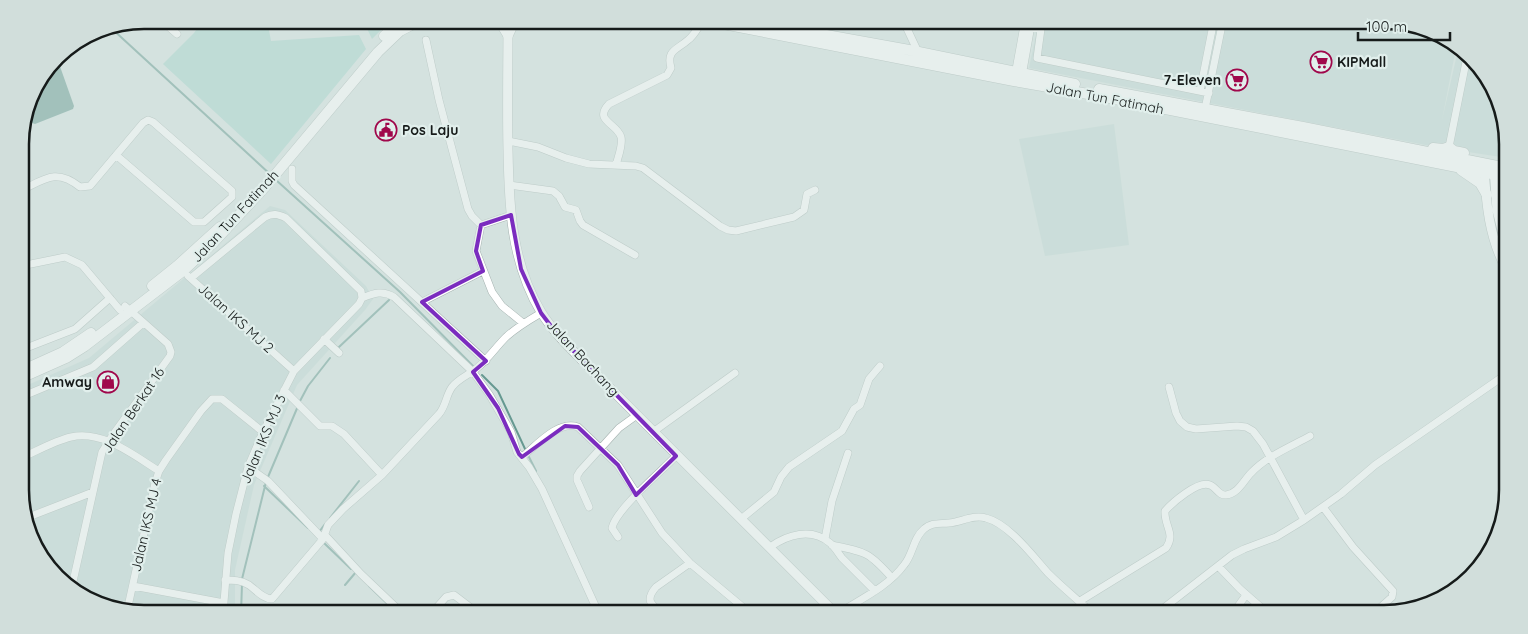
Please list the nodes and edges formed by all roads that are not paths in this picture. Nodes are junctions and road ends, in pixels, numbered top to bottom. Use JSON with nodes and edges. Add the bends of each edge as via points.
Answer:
{"nodes":[{"id":1,"x":172,"y":29,"type":"edge"},
{"id":2,"x":392,"y":29,"type":"edge"},
{"id":3,"x":404,"y":29,"type":"edge"},
{"id":4,"x":504,"y":29,"type":"edge"},
{"id":5,"x":508,"y":29,"type":"edge"},
{"id":6,"x":511,"y":29,"type":"edge"},
{"id":7,"x":697,"y":29,"type":"edge"},
{"id":8,"x":753,"y":29,"type":"edge"},
{"id":9,"x":793,"y":29,"type":"edge"},
{"id":10,"x":907,"y":29,"type":"edge"},
{"id":11,"x":1023,"y":29,"type":"edge"},
{"id":12,"x":1031,"y":29,"type":"edge"},
{"id":13,"x":1212,"y":29,"type":"edge"},
{"id":14,"x":1221,"y":29,"type":"edge"},
{"id":15,"x":1041,"y":30,"type":"edge"},
{"id":16,"x":177,"y":34,"type":"dead end"},
{"id":17,"x":508,"y":35,"type":"junction"},
{"id":18,"x":426,"y":40,"type":"dead end"},
{"id":19,"x":918,"y":52,"type":"junction"},
{"id":20,"x":1466,"y":63,"type":"edge"},
{"id":21,"x":1018,"y":77,"type":"junction"},
{"id":22,"x":1200,"y":91,"type":"junction"},
{"id":23,"x":1209,"y":93,"type":"junction"},
{"id":24,"x":1205,"y":109,"type":"junction"},
{"id":25,"x":508,"y":141,"type":"junction"},
{"id":26,"x":1449,"y":148,"type":"junction"},
{"id":27,"x":1424,"y":150,"type":"junction"},
{"id":28,"x":116,"y":155,"type":"junction"},
{"id":29,"x":1499,"y":160,"type":"edge"},
{"id":30,"x":616,"y":165,"type":"junction"},
{"id":31,"x":1449,"y":165,"type":"junction"},
{"id":32,"x":1499,"y":168,"type":"edge"},
{"id":33,"x":276,"y":169,"type":"junction"},
{"id":34,"x":292,"y":169,"type":"dead end"},
{"id":35,"x":1489,"y":169,"type":"junction"},
{"id":36,"x":1499,"y":173,"type":"edge"},
{"id":37,"x":509,"y":185,"type":"junction"},
{"id":38,"x":29,"y":187,"type":"edge"},
{"id":39,"x":815,"y":190,"type":"dead end"},
{"id":40,"x":1487,"y":195,"type":"junction"},
{"id":41,"x":1499,"y":206,"type":"edge"},
{"id":42,"x":1497,"y":210,"type":"junction"},
{"id":43,"x":511,"y":215,"type":"junction"},
{"id":44,"x":1499,"y":218,"type":"edge"},
{"id":45,"x":481,"y":225,"type":"junction"},
{"id":46,"x":1499,"y":252,"type":"edge"},
{"id":47,"x":635,"y":255,"type":"dead end"},
{"id":48,"x":29,"y":264,"type":"edge"},
{"id":49,"x":180,"y":269,"type":"junction"},
{"id":50,"x":483,"y":271,"type":"junction"},
{"id":51,"x":191,"y":278,"type":"junction"},
{"id":52,"x":362,"y":295,"type":"junction"},
{"id":53,"x":110,"y":298,"type":"junction"},
{"id":54,"x":422,"y":302,"type":"junction"},
{"id":55,"x":125,"y":309,"type":"junction"},
{"id":56,"x":541,"y":313,"type":"junction"},
{"id":57,"x":143,"y":323,"type":"junction"},
{"id":58,"x":523,"y":323,"type":"junction"},
{"id":59,"x":324,"y":339,"type":"junction"},
{"id":60,"x":29,"y":347,"type":"edge"},
{"id":61,"x":339,"y":353,"type":"dead end"},
{"id":62,"x":486,"y":361,"type":"junction"},
{"id":63,"x":880,"y":366,"type":"dead end"},
{"id":64,"x":29,"y":367,"type":"edge"},
{"id":65,"x":294,"y":371,"type":"junction"},
{"id":66,"x":473,"y":372,"type":"junction"},
{"id":67,"x":735,"y":373,"type":"dead end"},
{"id":68,"x":29,"y":374,"type":"edge"},
{"id":69,"x":1499,"y":379,"type":"edge"},
{"id":70,"x":1169,"y":387,"type":"dead end"},
{"id":71,"x":284,"y":390,"type":"junction"},
{"id":72,"x":29,"y":393,"type":"edge"},
{"id":73,"x":637,"y":416,"type":"junction"},
{"id":74,"x":263,"y":432,"type":"junction"},
{"id":75,"x":653,"y":432,"type":"junction"},
{"id":76,"x":1310,"y":436,"type":"dead end"},
{"id":77,"x":108,"y":440,"type":"junction"},
{"id":78,"x":601,"y":448,"type":"junction"},
{"id":79,"x":848,"y":453,"type":"dead end"},
{"id":80,"x":525,"y":454,"type":"junction"},
{"id":81,"x":29,"y":455,"type":"edge"},
{"id":82,"x":676,"y":456,"type":"junction"},
{"id":83,"x":1269,"y":458,"type":"junction"},
{"id":84,"x":248,"y":467,"type":"junction"},
{"id":85,"x":159,"y":471,"type":"junction"},
{"id":86,"x":382,"y":475,"type":"junction"},
{"id":87,"x":93,"y":492,"type":"junction"},
{"id":88,"x":636,"y":496,"type":"junction"},
{"id":89,"x":589,"y":507,"type":"dead end"},
{"id":90,"x":1323,"y":507,"type":"junction"},
{"id":91,"x":32,"y":516,"type":"edge"},
{"id":92,"x":741,"y":519,"type":"junction"},
{"id":93,"x":1304,"y":520,"type":"junction"},
{"id":94,"x":324,"y":537,"type":"junction"},
{"id":95,"x":618,"y":537,"type":"dead end"},
{"id":96,"x":825,"y":539,"type":"junction"},
{"id":97,"x":832,"y":545,"type":"junction"},
{"id":98,"x":770,"y":547,"type":"junction"},
{"id":99,"x":690,"y":563,"type":"junction"},
{"id":100,"x":1218,"y":566,"type":"junction"},
{"id":101,"x":892,"y":578,"type":"junction"},
{"id":102,"x":225,"y":580,"type":"junction"},
{"id":103,"x":73,"y":581,"type":"edge"},
{"id":104,"x":132,"y":586,"type":"junction"},
{"id":105,"x":874,"y":591,"type":"junction"},
{"id":106,"x":1246,"y":595,"type":"junction"},
{"id":107,"x":1080,"y":601,"type":"junction"},
{"id":108,"x":224,"y":603,"type":"joint"},
{"id":109,"x":128,"y":604,"type":"edge"},
{"id":110,"x":394,"y":605,"type":"edge"},
{"id":111,"x":439,"y":605,"type":"edge"},
{"id":112,"x":467,"y":605,"type":"edge"},
{"id":113,"x":595,"y":605,"type":"edge"},
{"id":114,"x":653,"y":605,"type":"edge"},
{"id":115,"x":740,"y":605,"type":"edge"},
{"id":116,"x":827,"y":605,"type":"edge"},
{"id":117,"x":851,"y":605,"type":"edge"},
{"id":118,"x":1084,"y":605,"type":"edge"},
{"id":119,"x":1168,"y":605,"type":"edge"},
{"id":120,"x":1239,"y":605,"type":"edge"},
{"id":121,"x":1258,"y":605,"type":"edge"},
{"id":122,"x":1383,"y":605,"type":"edge"}],
"edges":[{"from":1,"to":16,"type":"street"},
{"from":2,"to":33,"type":"main road","name":"Jalan Tun Fatimah"},
{"from":3,"to":33,"type":"main road","name":"Jalan Tun Fatimah","via":[[378,52]]},
{"from":4,"to":17,"type":"main road"},
{"from":5,"to":17,"type":"street","name":"Jalan Bachang"},
{"from":6,"to":17,"type":"main road"},
{"from":7,"to":30,"type":"street","via":[[671,54],[672,68],[666,76],[605,108],[604,117],[620,136]]},
{"from":8,"to":21,"type":"main road","name":"Jalan Tun Fatimah"},
{"from":9,"to":19,"type":"main road","name":"Jalan Tun Fatimah"},
{"from":10,"to":19,"type":"street"},
{"from":11,"to":21,"type":"street"},
{"from":12,"to":21,"type":"street"},
{"from":13,"to":22,"type":"street"},
{"from":14,"to":23,"type":"street"},
{"from":15,"to":22,"type":"street","via":[[1037,58]]},
{"from":17,"to":25,"type":"street","name":"Jalan Bachang"},
{"from":18,"to":45,"type":"street","via":[[468,209]]},
{"from":19,"to":21,"type":"main road","name":"Jalan Tun Fatimah"},
{"from":20,"to":26,"type":"street"},
{"from":21,"to":24,"type":"main road","name":"Jalan Tun Fatimah"},
{"from":21,"to":31,"type":"main road","name":"Jalan Tun Fatimah"},
{"from":22,"to":23,"type":"street"},
{"from":23,"to":24,"type":"street"},
{"from":24,"to":27,"type":"main road","name":"Jalan Tun Fatimah"},
{"from":25,"to":30,"type":"street","via":[[538,147],[581,162]]},
{"from":25,"to":37,"type":"street","name":"Jalan Bachang"},
{"from":26,"to":27,"type":"main road"},
{"from":26,"to":29,"type":"main road"},
{"from":27,"to":35,"type":"main road","name":"Jalan Tun Fatimah"},
{"from":28,"to":28,"type":"street","via":[[198,223],[204,222],[233,194],[148,120]]},
{"from":28,"to":38,"type":"street","via":[[90,186],[80,187],[70,179],[51,177]]},
{"from":30,"to":39,"type":"street","via":[[644,168],[728,230],[736,231],[794,217],[804,210],[807,194]]},
{"from":31,"to":35,"type":"main road","name":"Jalan Tun Fatimah"},
{"from":31,"to":40,"type":"main road","via":[[1475,179]]},
{"from":32,"to":35,"type":"main road","name":"Jalan Tun Fatimah"},
{"from":33,"to":49,"type":"main road","name":"Jalan Tun Fatimah","via":[[225,232]]},
{"from":34,"to":54,"type":"street","via":[[294,185]]},
{"from":35,"to":36,"type":"main road","name":"Jalan Tun Fatimah"},
{"from":35,"to":40,"type":"street"},
{"from":35,"to":42,"type":"street"},
{"from":37,"to":43,"type":"street","name":"Jalan Bachang"},
{"from":37,"to":47,"type":"street","via":[[553,191],[566,207],[576,210],[584,225]]},
{"from":40,"to":46,"type":"street","via":[[1488,214]]},
{"from":41,"to":42,"type":"main road"},
{"from":42,"to":44,"type":"street"},
{"from":43,"to":45,"type":"street"},
{"from":43,"to":56,"type":"street","name":"Jalan Bachang","via":[[521,268]]},
{"from":45,"to":50,"type":"street","via":[[476,251]]},
{"from":48,"to":53,"type":"street","name":"Jalan Berkat 16","via":[[65,257],[82,266]]},
{"from":49,"to":51,"type":"street","name":"Jalan IKS MJ 2"},
{"from":49,"to":55,"type":"main road","name":"Jalan Tun Fatimah"},
{"from":50,"to":54,"type":"street"},
{"from":50,"to":58,"type":"street","via":[[496,299]]},
{"from":51,"to":52,"type":"street","via":[[265,217],[279,214]]},
{"from":51,"to":65,"type":"street","name":"Jalan IKS MJ 2"},
{"from":52,"to":59,"type":"street","name":"Jalan IKS MJ 3","via":[[359,304]]},
{"from":52,"to":66,"type":"street","via":[[387,293],[394,297]]},
{"from":53,"to":55,"type":"street","name":"Jalan Berkat 16"},
{"from":53,"to":60,"type":"street","via":[[75,329]]},
{"from":54,"to":62,"type":"street"},
{"from":55,"to":57,"type":"street","name":"Jalan Berkat 16"},
{"from":55,"to":64,"type":"main road","name":"Jalan Tun Fatimah","via":[[68,349]]},
{"from":55,"to":68,"type":"main road","name":"Jalan Tun Fatimah","via":[[85,346]]},
{"from":56,"to":58,"type":"street"},
{"from":56,"to":73,"type":"street","name":"Jalan Bachang","via":[[557,334]]},
{"from":57,"to":72,"type":"street","via":[[92,367]]},
{"from":57,"to":77,"type":"street","name":"Jalan Berkat 16","via":[[168,344],[170,356]]},
{"from":58,"to":62,"type":"street"},
{"from":59,"to":61,"type":"street"},
{"from":59,"to":65,"type":"street","name":"Jalan IKS MJ 3"},
{"from":62,"to":66,"type":"street"},
{"from":63,"to":92,"type":"street","via":[[869,379],[860,405],[854,409],[842,431],[789,467],[774,492]]},
{"from":65,"to":71,"type":"street","name":"Jalan IKS MJ 3"},
{"from":66,"to":80,"type":"street","via":[[498,408],[518,452]]},
{"from":66,"to":86,"type":"street","via":[[452,387],[444,408]]},
{"from":67,"to":75,"type":"street"},
{"from":69,"to":90,"type":"street","via":[[1375,465]]},
{"from":70,"to":83,"type":"street","via":[[1176,413],[1187,427],[1246,427],[1259,438]]},
{"from":71,"to":74,"type":"street","name":"Jalan IKS MJ 3"},
{"from":71,"to":86,"type":"street","via":[[320,426],[332,426],[344,434]]},
{"from":73,"to":75,"type":"street","name":"Jalan Bachang"},
{"from":73,"to":78,"type":"street","via":[[619,428]]},
{"from":74,"to":84,"type":"street","name":"Jalan IKS MJ 3"},
{"from":74,"to":85,"type":"street","name":"Jalan IKS MJ 4","via":[[222,399],[212,399]]},
{"from":75,"to":82,"type":"street","name":"Jalan Bachang"},
{"from":76,"to":83,"type":"street"},
{"from":77,"to":81,"type":"street","via":[[72,437]]},
{"from":77,"to":85,"type":"street"},
{"from":77,"to":87,"type":"street","name":"Jalan Berkat 16","via":[[100,458]]},
{"from":78,"to":80,"type":"street","via":[[572,425],[551,434]]},
{"from":78,"to":88,"type":"street","via":[[618,465]]},
{"from":78,"to":89,"type":"street","via":[[577,476]]},
{"from":79,"to":96,"type":"street","via":[[832,501]]},
{"from":80,"to":113,"type":"street"},
{"from":82,"to":88,"type":"street"},
{"from":82,"to":92,"type":"street","name":"Jalan Bachang"},
{"from":83,"to":93,"type":"street"},
{"from":83,"to":107,"type":"street","via":[[1234,492],[1221,494],[1207,484],[1186,493],[1165,511],[1171,536],[1166,548]]},
{"from":84,"to":94,"type":"street","via":[[268,481]]},
{"from":84,"to":102,"type":"street","name":"Jalan IKS MJ 3"},
{"from":85,"to":104,"type":"street","name":"Jalan IKS MJ 4"},
{"from":86,"to":94,"type":"street","via":[[328,525]]},
{"from":87,"to":91,"type":"street"},
{"from":87,"to":103,"type":"street","name":"Jalan Berkat 16"},
{"from":88,"to":95,"type":"street","via":[[613,524],[613,531]]},
{"from":88,"to":99,"type":"street","via":[[662,533]]},
{"from":90,"to":93,"type":"street"},
{"from":90,"to":122,"type":"street","via":[[1393,591],[1392,597]]},
{"from":92,"to":98,"type":"street","name":"Jalan Bachang"},
{"from":93,"to":100,"type":"street","via":[[1276,537],[1241,550]]},
{"from":94,"to":102,"type":"street","via":[[272,598],[266,598],[238,580]]},
{"from":94,"to":110,"type":"street"},
{"from":96,"to":97,"type":"street"},
{"from":96,"to":98,"type":"street","via":[[794,534]]},
{"from":97,"to":101,"type":"street","via":[[868,554]]},
{"from":97,"to":105,"type":"street"},
{"from":98,"to":116,"type":"street","name":"Jalan Bachang"},
{"from":99,"to":114,"type":"street","via":[[651,592],[649,598]]},
{"from":99,"to":115,"type":"street"},
{"from":100,"to":106,"type":"street"},
{"from":100,"to":119,"type":"street"},
{"from":101,"to":105,"type":"street"},
{"from":101,"to":107,"type":"street","via":[[905,565],[924,528],[978,516],[996,522],[1013,535],[1054,579]]},
{"from":102,"to":108,"type":"street","name":"Jalan IKS MJ 3"},
{"from":104,"to":108,"type":"street"},
{"from":104,"to":109,"type":"street","name":"Jalan IKS MJ 4"},
{"from":105,"to":117,"type":"street"},
{"from":106,"to":120,"type":"street"},
{"from":106,"to":121,"type":"street"},
{"from":107,"to":118,"type":"street"},
{"from":111,"to":112,"type":"street","via":[[446,597],[454,595]]}]}
